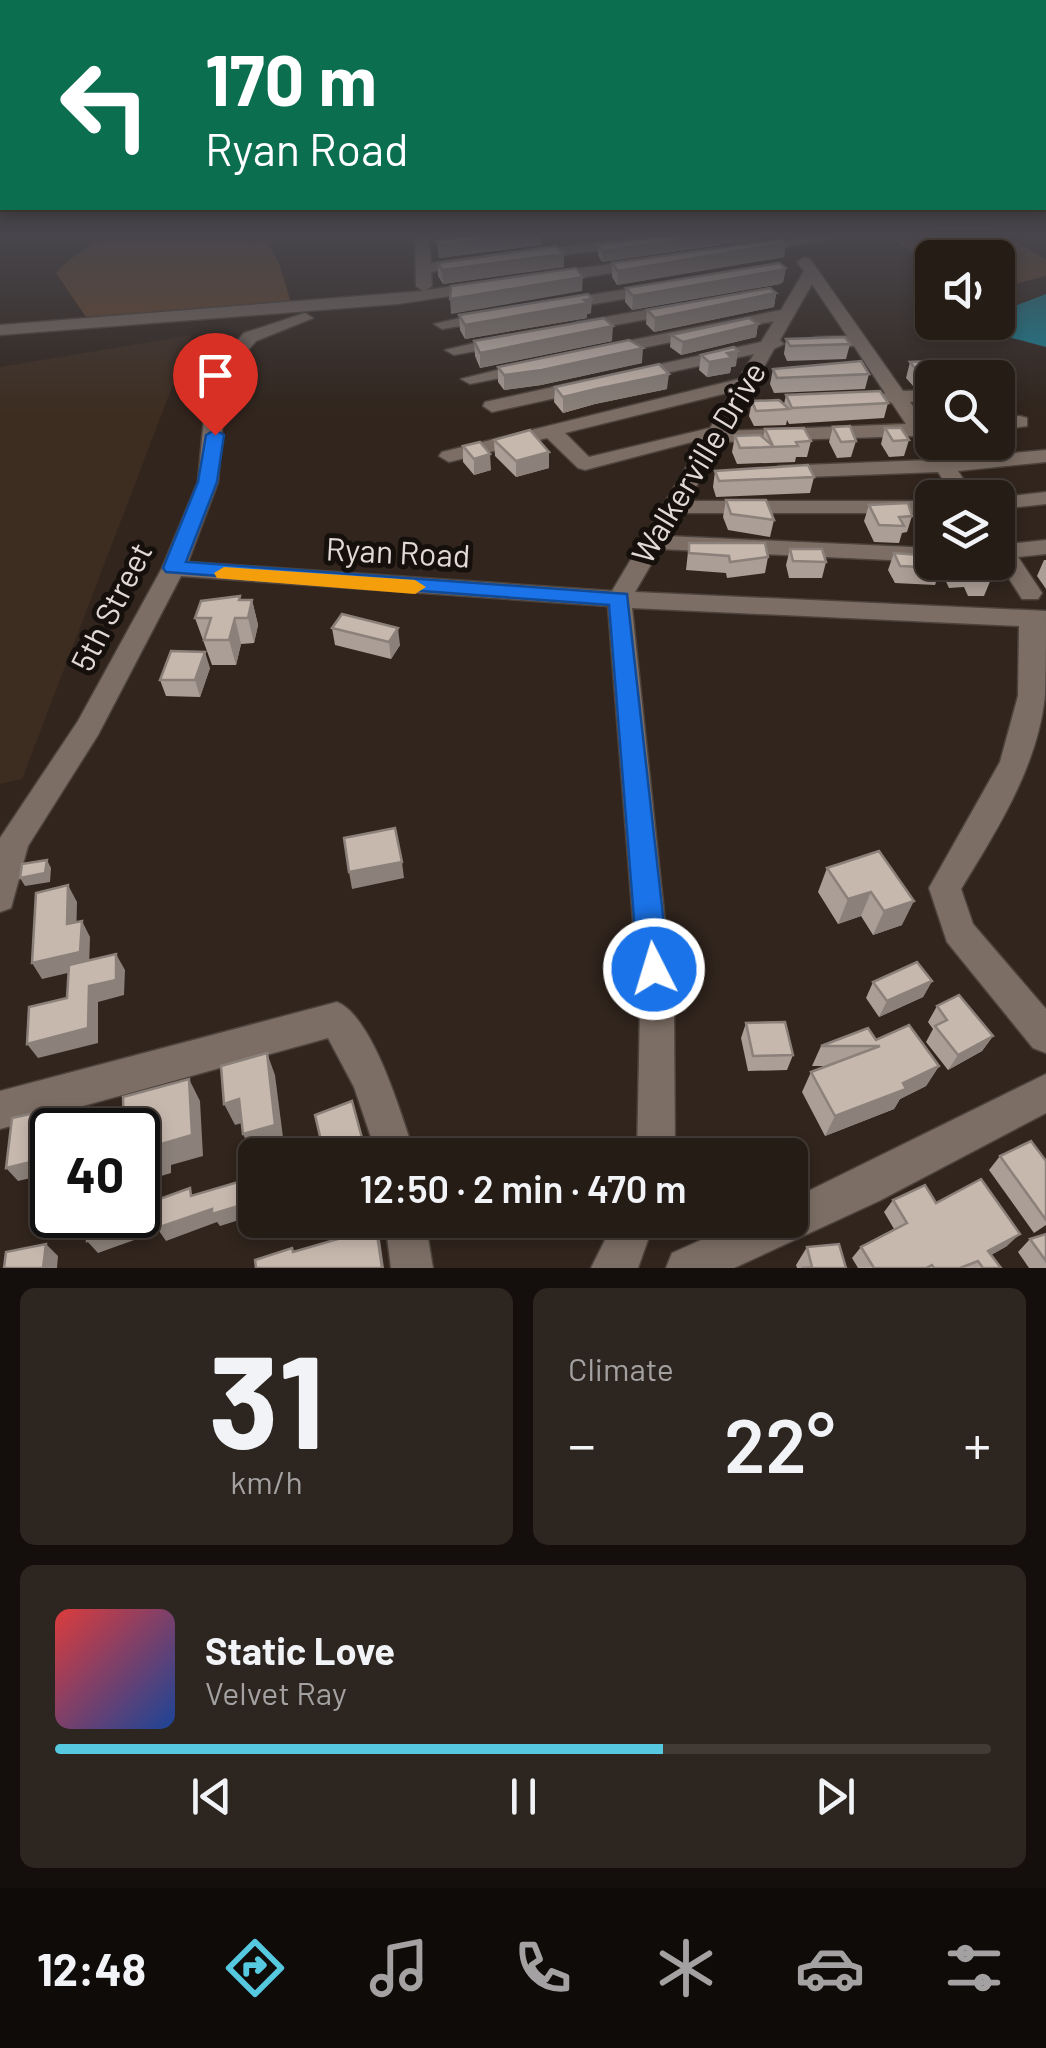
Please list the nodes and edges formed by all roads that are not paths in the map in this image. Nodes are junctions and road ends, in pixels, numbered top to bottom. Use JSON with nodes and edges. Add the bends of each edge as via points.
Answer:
{"nodes":[{"id":1,"x":424,"y":295,"type":"edge"},
{"id":2,"x":425,"y":295,"type":"edge"},
{"id":3,"x":602,"y":295,"type":"edge"},
{"id":4,"x":621,"y":295,"type":"edge"},
{"id":5,"x":795,"y":295,"type":"edge"},
{"id":6,"x":816,"y":295,"type":"edge"},
{"id":7,"x":604,"y":298,"type":"junction"},
{"id":8,"x":398,"y":299,"type":"junction"},
{"id":9,"x":550,"y":306,"type":"edge"},
{"id":10,"x":696,"y":306,"type":"edge"},
{"id":11,"x":514,"y":312,"type":"edge"},
{"id":12,"x":789,"y":313,"type":"junction"},
{"id":13,"x":174,"y":318,"type":"junction"},
{"id":14,"x":624,"y":319,"type":"junction"},
{"id":15,"x":442,"y":324,"type":"junction"},
{"id":16,"x":567,"y":329,"type":"edge"},
{"id":17,"x":0,"y":330,"type":"edge"},
{"id":18,"x":530,"y":336,"type":"edge"},
{"id":19,"x":250,"y":338,"type":"junction"},
{"id":20,"x":858,"y":340,"type":"junction"},
{"id":21,"x":643,"y":342,"type":"junction"},
{"id":22,"x":771,"y":344,"type":"junction"},
{"id":23,"x":454,"y":350,"type":"junction"},
{"id":24,"x":585,"y":355,"type":"edge"},
{"id":25,"x":547,"y":363,"type":"edge"},
{"id":26,"x":907,"y":365,"type":"edge"},
{"id":27,"x":671,"y":366,"type":"junction"},
{"id":28,"x":868,"y":367,"type":"junction"},
{"id":29,"x":755,"y":375,"type":"junction"},
{"id":30,"x":470,"y":379,"type":"junction"},
{"id":31,"x":702,"y":393,"type":"junction"},
{"id":32,"x":915,"y":396,"type":"edge"},
{"id":33,"x":898,"y":398,"type":"junction"},
{"id":34,"x":862,"y":399,"type":"edge"},
{"id":35,"x":492,"y":406,"type":"junction"},
{"id":36,"x":915,"y":417,"type":"edge"},
{"id":37,"x":1015,"y":422,"type":"edge"},
{"id":38,"x":1020,"y":422,"type":"dead end"},
{"id":39,"x":551,"y":430,"type":"junction"},
{"id":40,"x":915,"y":430,"type":"edge"},
{"id":41,"x":717,"y":435,"type":"junction"},
{"id":42,"x":519,"y":438,"type":"junction"},
{"id":43,"x":449,"y":456,"type":"dead end"},
{"id":44,"x":1046,"y":456,"type":"edge"},
{"id":45,"x":941,"y":460,"type":"edge"},
{"id":46,"x":944,"y":466,"type":"junction"},
{"id":47,"x":752,"y":473,"type":"edge"},
{"id":48,"x":954,"y":480,"type":"edge"},
{"id":49,"x":1046,"y":498,"type":"edge"},
{"id":50,"x":1015,"y":501,"type":"edge"},
{"id":51,"x":674,"y":507,"type":"junction"},
{"id":52,"x":915,"y":507,"type":"edge"},
{"id":53,"x":652,"y":542,"type":"junction"},
{"id":54,"x":1046,"y":547,"type":"edge"},
{"id":55,"x":1015,"y":548,"type":"edge"},
{"id":56,"x":915,"y":554,"type":"edge"},
{"id":57,"x":174,"y":568,"type":"junction"},
{"id":58,"x":1015,"y":575,"type":"edge"},
{"id":59,"x":619,"y":599,"type":"junction"},
{"id":60,"x":1036,"y":610,"type":"edge"},
{"id":61,"x":0,"y":898,"type":"edge"},
{"id":62,"x":1046,"y":1036,"type":"edge"},
{"id":63,"x":1046,"y":1093,"type":"edge"},
{"id":64,"x":0,"y":1110,"type":"edge"},
{"id":65,"x":390,"y":1138,"type":"edge"},
{"id":66,"x":656,"y":1138,"type":"edge"},
{"id":67,"x":408,"y":1238,"type":"edge"},
{"id":68,"x":628,"y":1238,"type":"edge"},
{"id":69,"x":710,"y":1263,"type":"edge"},
{"id":70,"x":412,"y":1268,"type":"edge"},
{"id":71,"x":612,"y":1268,"type":"edge"}],
"edges":[{"from":1,"to":8,"type":"street"},
{"from":2,"to":15,"type":"street"},
{"from":3,"to":7,"type":"street"},
{"from":4,"to":7,"type":"street"},
{"from":5,"to":12,"type":"street","name":"Walkerville Drive"},
{"from":6,"to":20,"type":"street"},
{"from":7,"to":9,"type":"street"},
{"from":7,"to":14,"type":"street"},
{"from":8,"to":13,"type":"street"},
{"from":8,"to":19,"type":"street","name":"5th Street","via":[[302,318]]},
{"from":10,"to":14,"type":"street"},
{"from":11,"to":15,"type":"street"},
{"from":12,"to":21,"type":"street"},
{"from":12,"to":22,"type":"street","name":"Walkerville Drive"},
{"from":13,"to":17,"type":"street"},
{"from":13,"to":19,"type":"street","via":[[245,324]]},
{"from":14,"to":16,"type":"street"},
{"from":14,"to":21,"type":"street"},
{"from":15,"to":23,"type":"street"},
{"from":18,"to":23,"type":"street"},
{"from":19,"to":57,"type":"street","name":"5th Street","via":[[218,375],[208,482]]},
{"from":20,"to":22,"type":"street"},
{"from":20,"to":28,"type":"street"},
{"from":21,"to":24,"type":"street"},
{"from":21,"to":27,"type":"street"},
{"from":22,"to":27,"type":"street"},
{"from":22,"to":29,"type":"street","name":"Walkerville Drive"},
{"from":23,"to":30,"type":"street"},
{"from":25,"to":30,"type":"street"},
{"from":26,"to":28,"type":"street"},
{"from":27,"to":31,"type":"street"},
{"from":27,"to":35,"type":"street"},
{"from":28,"to":33,"type":"street"},
{"from":29,"to":31,"type":"street"},
{"from":29,"to":41,"type":"street","name":"Walkerville Drive","via":[[743,404]]},
{"from":30,"to":35,"type":"street"},
{"from":31,"to":39,"type":"street"},
{"from":32,"to":33,"type":"street"},
{"from":33,"to":34,"type":"street"},
{"from":33,"to":36,"type":"street"},
{"from":35,"to":42,"type":"street"},
{"from":37,"to":38,"type":"street"},
{"from":39,"to":41,"type":"street","via":[[585,464],[698,434]]},
{"from":39,"to":42,"type":"street"},
{"from":40,"to":41,"type":"street"},
{"from":41,"to":51,"type":"street","name":"Walkerville Drive","via":[[704,475]]},
{"from":42,"to":43,"type":"street"},
{"from":44,"to":46,"type":"street"},
{"from":45,"to":46,"type":"street"},
{"from":46,"to":47,"type":"street"},
{"from":46,"to":48,"type":"street"},
{"from":49,"to":50,"type":"street"},
{"from":51,"to":52,"type":"street"},
{"from":51,"to":53,"type":"street","name":"Walkerville Drive"},
{"from":53,"to":56,"type":"street"},
{"from":53,"to":59,"type":"street","name":"Walkerville Drive"},
{"from":54,"to":55,"type":"street"},
{"from":57,"to":59,"type":"street","name":"Ryan Road"},
{"from":57,"to":61,"type":"street","name":"5th Street","via":[[88,728],[13,843]]},
{"from":58,"to":60,"type":"street"},
{"from":59,"to":60,"type":"street","name":"Ryan Road"},
{"from":59,"to":66,"type":"street","name":"Walkerville Drive","via":[[657,1008]]},
{"from":60,"to":62,"type":"street","via":[[1035,699],[1016,773],[946,888],[959,932]]},
{"from":63,"to":69,"type":"street"},
{"from":64,"to":65,"type":"street","via":[[337,1019],[370,1080]]},
{"from":67,"to":70,"type":"street"},
{"from":68,"to":71,"type":"street"}]}
